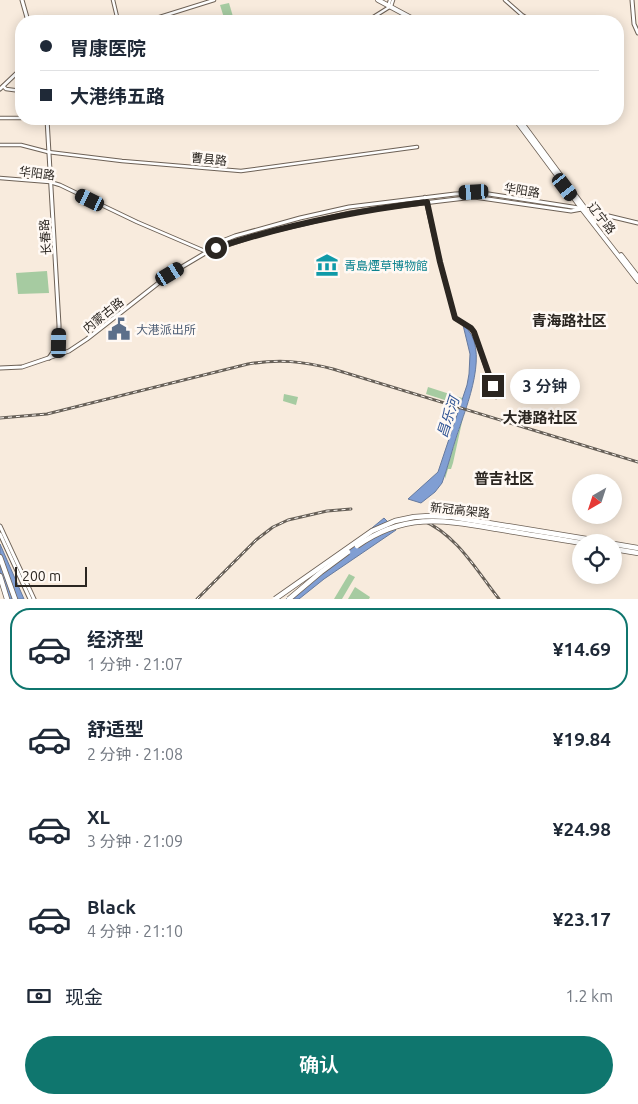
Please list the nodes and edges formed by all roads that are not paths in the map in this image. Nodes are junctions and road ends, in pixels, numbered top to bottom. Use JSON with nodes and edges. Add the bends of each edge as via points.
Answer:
{"nodes":[{"id":1,"x":22,"y":0,"type":"edge"},
{"id":2,"x":112,"y":0,"type":"edge"},
{"id":3,"x":214,"y":0,"type":"edge"},
{"id":4,"x":378,"y":0,"type":"edge"},
{"id":5,"x":390,"y":0,"type":"edge"},
{"id":6,"x":505,"y":0,"type":"edge"},
{"id":7,"x":632,"y":0,"type":"edge"},
{"id":8,"x":389,"y":7,"type":"junction"},
{"id":9,"x":26,"y":15,"type":"edge"},
{"id":10,"x":116,"y":15,"type":"edge"},
{"id":11,"x":166,"y":15,"type":"edge"},
{"id":12,"x":376,"y":15,"type":"edge"},
{"id":13,"x":402,"y":15,"type":"edge"},
{"id":14,"x":405,"y":15,"type":"edge"},
{"id":15,"x":522,"y":15,"type":"edge"},
{"id":16,"x":638,"y":33,"type":"edge"},
{"id":17,"x":15,"y":74,"type":"edge"},
{"id":18,"x":1,"y":87,"type":"edge"},
{"id":19,"x":15,"y":90,"type":"edge"},
{"id":20,"x":0,"y":118,"type":"edge"},
{"id":21,"x":15,"y":118,"type":"edge"},
{"id":22,"x":47,"y":125,"type":"edge"},
{"id":23,"x":521,"y":125,"type":"edge"},
{"id":24,"x":522,"y":125,"type":"edge"},
{"id":25,"x":0,"y":145,"type":"edge"},
{"id":26,"x":417,"y":147,"type":"dead end"},
{"id":27,"x":48,"y":152,"type":"junction"},
{"id":28,"x":0,"y":178,"type":"edge"},
{"id":29,"x":50,"y":182,"type":"junction"},
{"id":30,"x":427,"y":197,"type":"junction"},
{"id":31,"x":427,"y":202,"type":"junction"},
{"id":32,"x":582,"y":209,"type":"junction"},
{"id":33,"x":587,"y":211,"type":"junction"},
{"id":34,"x":638,"y":223,"type":"edge"},
{"id":35,"x":207,"y":252,"type":"junction"},
{"id":36,"x":638,"y":279,"type":"edge"},
{"id":37,"x":59,"y":343,"type":"junction"},
{"id":38,"x":59,"y":355,"type":"junction"},
{"id":39,"x":48,"y":359,"type":"junction"},
{"id":40,"x":0,"y":368,"type":"edge"},
{"id":41,"x":496,"y":397,"type":"dead end"},
{"id":42,"x":0,"y":526,"type":"edge"},
{"id":43,"x":2,"y":535,"type":"edge"},
{"id":44,"x":572,"y":537,"type":"edge"},
{"id":45,"x":572,"y":541,"type":"edge"},
{"id":46,"x":622,"y":545,"type":"edge"},
{"id":47,"x":638,"y":548,"type":"edge"},
{"id":48,"x":622,"y":549,"type":"edge"},
{"id":49,"x":638,"y":552,"type":"edge"},
{"id":50,"x":0,"y":557,"type":"edge"},
{"id":51,"x":0,"y":564,"type":"edge"},
{"id":52,"x":0,"y":576,"type":"edge"},
{"id":53,"x":0,"y":583,"type":"edge"},
{"id":54,"x":6,"y":599,"type":"edge"},
{"id":55,"x":14,"y":599,"type":"edge"},
{"id":56,"x":30,"y":599,"type":"edge"},
{"id":57,"x":34,"y":599,"type":"edge"},
{"id":58,"x":275,"y":599,"type":"edge"},
{"id":59,"x":289,"y":599,"type":"edge"}],
"edges":[{"from":1,"to":9,"type":"main road"},
{"from":2,"to":10,"type":"street"},
{"from":3,"to":11,"type":"street"},
{"from":4,"to":5,"type":"street"},
{"from":4,"to":8,"type":"main road"},
{"from":5,"to":8,"type":"street"},
{"from":6,"to":15,"type":"street"},
{"from":7,"to":16,"type":"main road"},
{"from":8,"to":12,"type":"street"},
{"from":8,"to":13,"type":"main road"},
{"from":8,"to":14,"type":"main road"},
{"from":17,"to":18,"type":"main road"},
{"from":18,"to":19,"type":"street"},
{"from":20,"to":21,"type":"street"},
{"from":22,"to":27,"type":"main road","name":"长春路"},
{"from":23,"to":32,"type":"main road","name":"辽宁路"},
{"from":24,"to":33,"type":"main road","name":"辽宁路"},
{"from":25,"to":27,"type":"street","name":"曹县路","via":[[21,145]]},
{"from":26,"to":27,"type":"street","name":"曹县路","via":[[241,171]]},
{"from":27,"to":29,"type":"main road","name":"长春路"},
{"from":28,"to":29,"type":"street","name":"华阳路"},
{"from":29,"to":35,"type":"street","name":"华阳路"},
{"from":29,"to":37,"type":"main road","name":"长春路"},
{"from":30,"to":31,"type":"street"},
{"from":30,"to":32,"type":"main road","name":"华阳路","via":[[482,193]]},
{"from":30,"to":35,"type":"main road","name":"华阳路","via":[[349,207],[276,224],[215,244]]},
{"from":31,"to":32,"type":"main road","name":"华阳路","via":[[474,197],[571,211]]},
{"from":31,"to":35,"type":"main road","name":"华阳路","via":[[319,220],[260,234]]},
{"from":31,"to":41,"type":"street","via":[[455,318],[474,332]]},
{"from":32,"to":33,"type":"main road"},
{"from":32,"to":36,"type":"main road","name":"辽宁路"},
{"from":33,"to":34,"type":"main road"},
{"from":33,"to":36,"type":"main road","name":"辽宁路"},
{"from":35,"to":38,"type":"main road","name":"内蒙古路","via":[[151,287],[77,346]]},
{"from":37,"to":38,"type":"main road","name":"长春路"},
{"from":37,"to":39,"type":"main road"},
{"from":38,"to":39,"type":"main road","name":"内蒙古路"},
{"from":39,"to":40,"type":"main road","name":"内蒙古路","via":[[22,367]]},
{"from":42,"to":43,"type":"main road"},
{"from":43,"to":56,"type":"main road"},
{"from":43,"to":57,"type":"main road"},
{"from":44,"to":58,"type":"highway","name":"新冠高架路","bridge":true,"via":[[452,517],[414,517],[372,531]]},
{"from":45,"to":59,"type":"highway","name":"新冠高架路","bridge":true,"via":[[465,523],[411,522],[378,533],[360,544]]},
{"from":46,"to":47,"type":"highway"},
{"from":48,"to":49,"type":"highway"},
{"from":50,"to":55,"type":"highway"},
{"from":51,"to":55,"type":"highway"},
{"from":52,"to":54,"type":"highway"},
{"from":53,"to":54,"type":"highway"}]}
